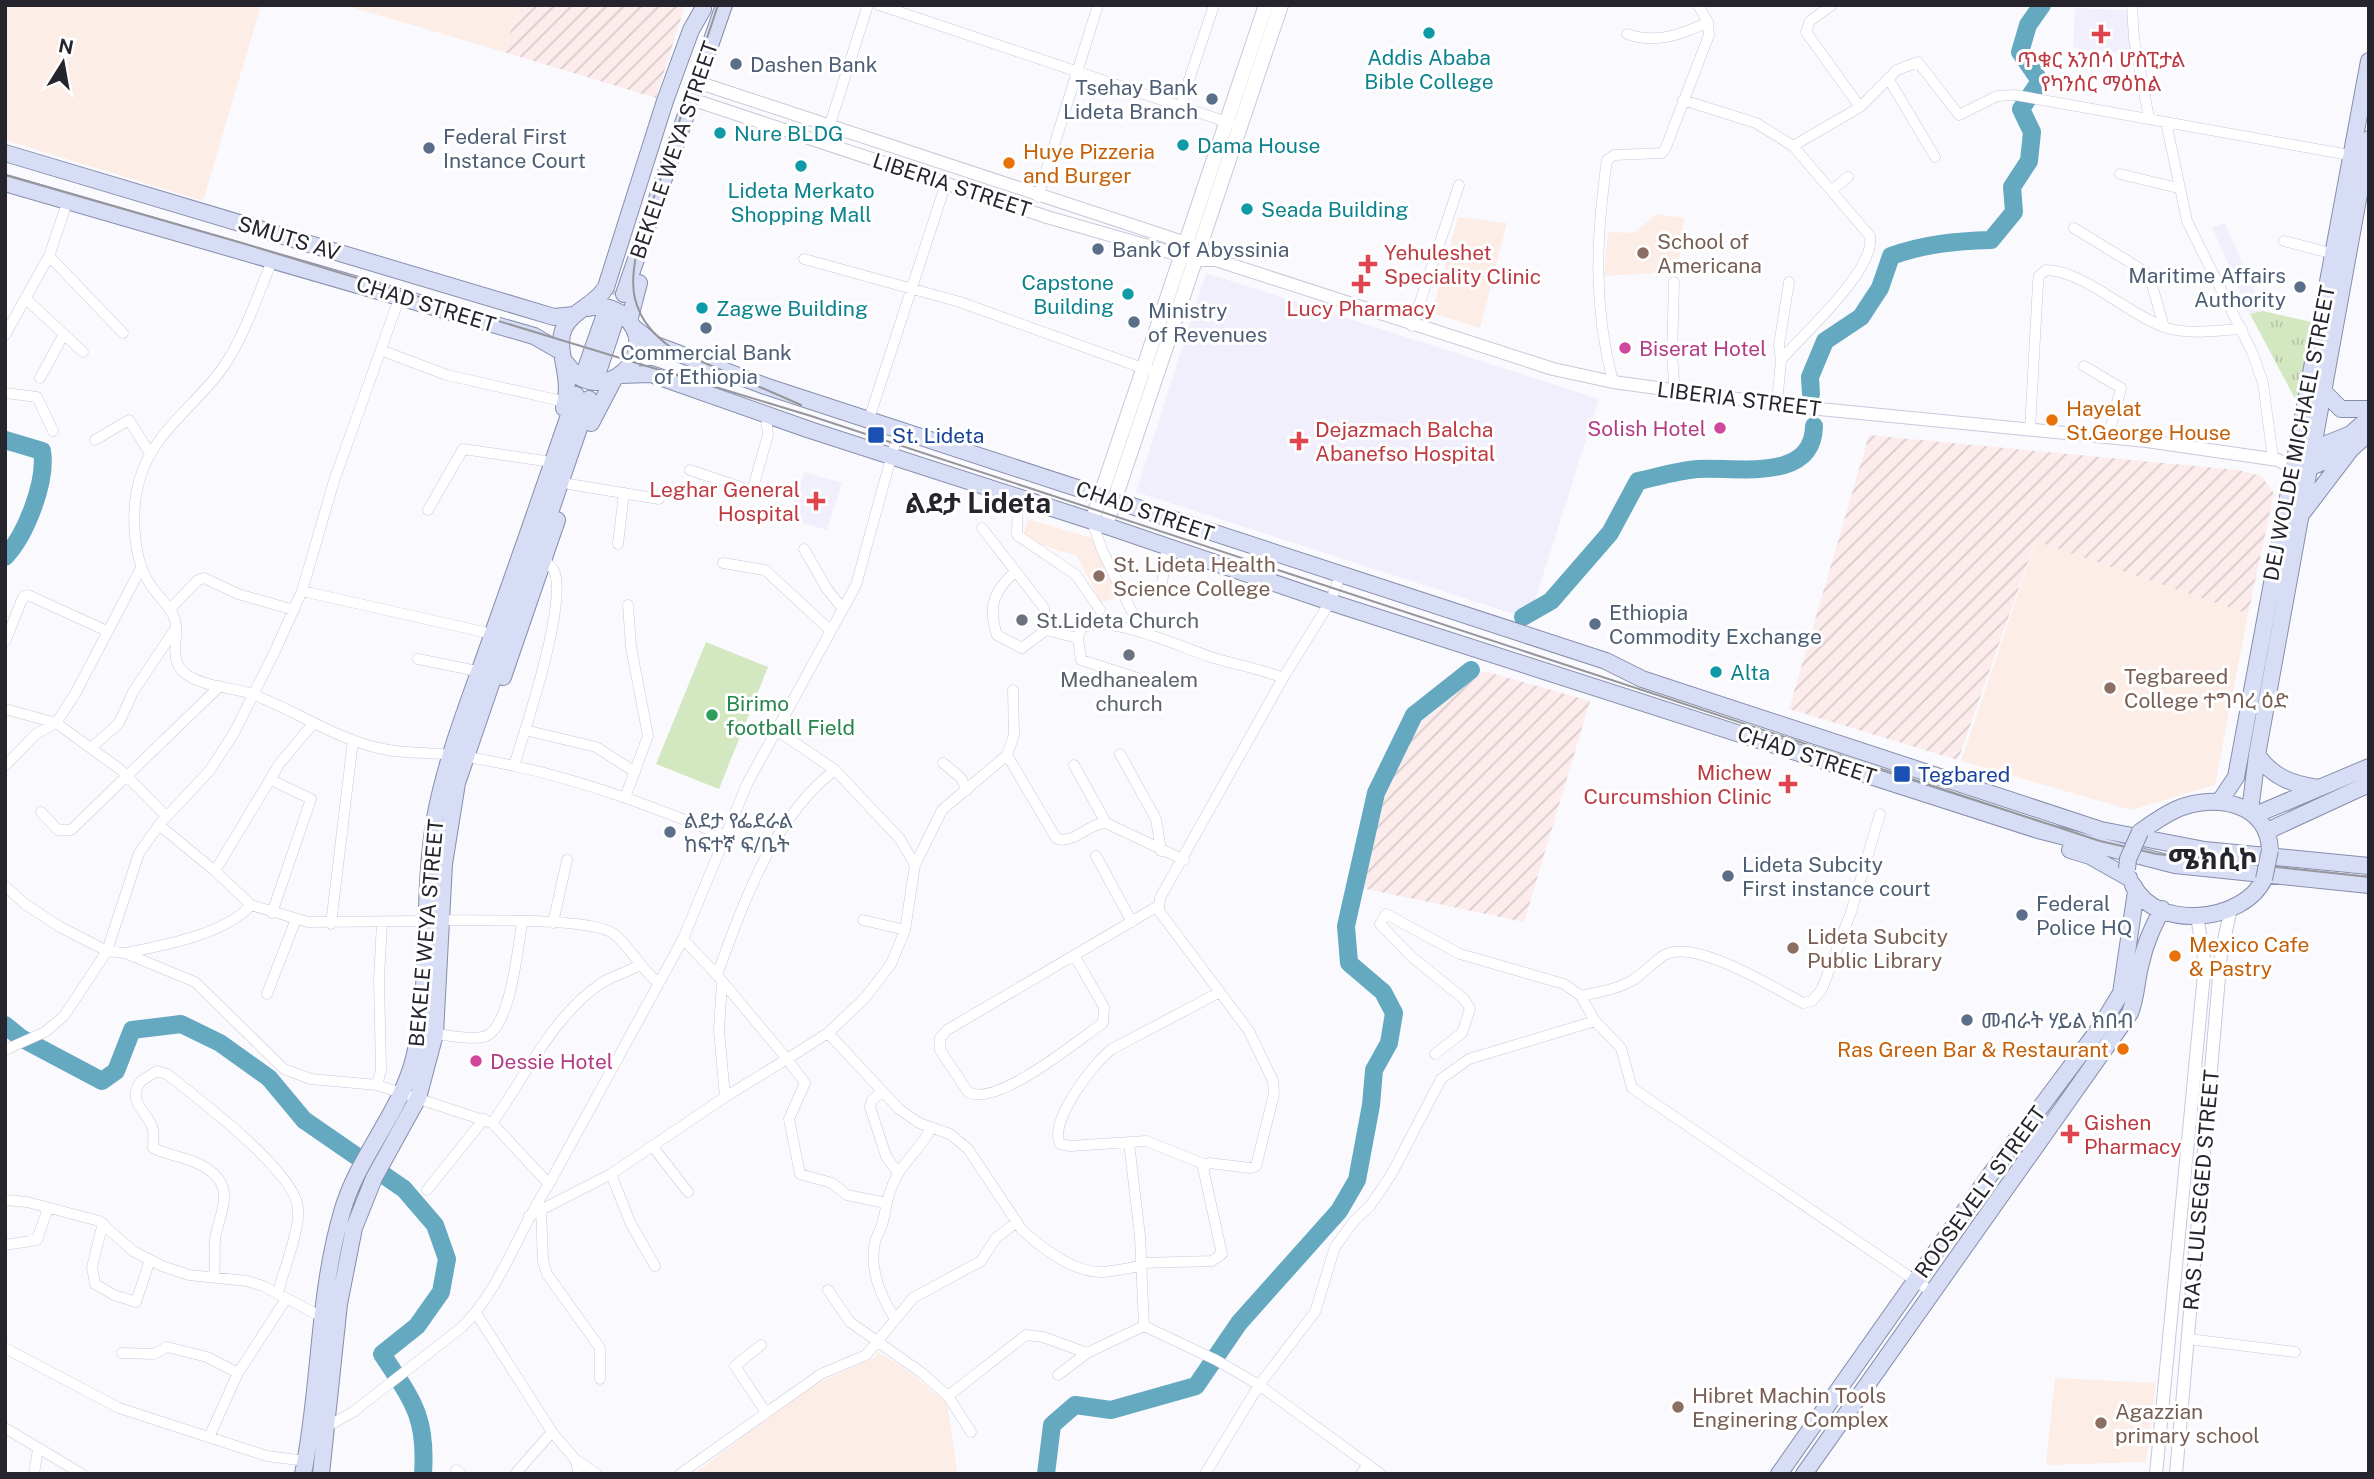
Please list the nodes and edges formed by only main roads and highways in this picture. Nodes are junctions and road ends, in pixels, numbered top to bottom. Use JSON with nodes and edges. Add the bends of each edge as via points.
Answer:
{"nodes":[{"id":1,"x":724,"y":5,"type":"edge"},
{"id":2,"x":1266,"y":5,"type":"edge"},
{"id":3,"x":1281,"y":5,"type":"edge"},
{"id":4,"x":704,"y":7,"type":"edge"},
{"id":5,"x":2369,"y":61,"type":"edge"},
{"id":6,"x":689,"y":105,"type":"junction"},
{"id":7,"x":1234,"y":124,"type":"junction"},
{"id":8,"x":2369,"y":139,"type":"edge"},
{"id":9,"x":5,"y":153,"type":"edge"},
{"id":10,"x":2358,"y":157,"type":"junction"},
{"id":11,"x":5,"y":183,"type":"edge"},
{"id":12,"x":580,"y":312,"type":"junction"},
{"id":13,"x":621,"y":322,"type":"junction"},
{"id":14,"x":563,"y":356,"type":"junction"},
{"id":15,"x":591,"y":373,"type":"dead end"},
{"id":16,"x":617,"y":377,"type":"junction"},
{"id":17,"x":2315,"y":388,"type":"junction"},
{"id":18,"x":577,"y":399,"type":"junction"},
{"id":19,"x":2369,"y":410,"type":"edge"},
{"id":20,"x":2369,"y":418,"type":"edge"},
{"id":21,"x":2369,"y":433,"type":"edge"},
{"id":22,"x":2351,"y":449,"type":"junction"},
{"id":23,"x":2303,"y":461,"type":"junction"},
{"id":24,"x":1108,"y":497,"type":"junction"},
{"id":25,"x":2301,"y":514,"type":"junction"},
{"id":26,"x":1098,"y":526,"type":"junction"},
{"id":27,"x":2263,"y":626,"type":"junction"},
{"id":28,"x":2280,"y":629,"type":"junction"},
{"id":29,"x":1623,"y":668,"type":"junction"},
{"id":30,"x":1576,"y":680,"type":"junction"},
{"id":31,"x":469,"y":698,"type":"junction"},
{"id":32,"x":485,"y":701,"type":"junction"},
{"id":33,"x":2257,"y":755,"type":"junction"},
{"id":34,"x":458,"y":756,"type":"junction"},
{"id":35,"x":2369,"y":767,"type":"edge"},
{"id":36,"x":2369,"y":784,"type":"edge"},
{"id":37,"x":2320,"y":788,"type":"junction"},
{"id":38,"x":2220,"y":801,"type":"junction"},
{"id":39,"x":2253,"y":813,"type":"junction"},
{"id":40,"x":2144,"y":829,"type":"junction"},
{"id":41,"x":2269,"y":842,"type":"junction"},
{"id":42,"x":2369,"y":858,"type":"edge"},
{"id":43,"x":2369,"y":866,"type":"edge"},
{"id":44,"x":2131,"y":879,"type":"junction"},
{"id":45,"x":2263,"y":881,"type":"junction"},
{"id":46,"x":2369,"y":885,"type":"edge"},
{"id":47,"x":2369,"y":894,"type":"edge"},
{"id":48,"x":2162,"y":909,"type":"junction"},
{"id":49,"x":434,"y":921,"type":"junction"},
{"id":50,"x":410,"y":1096,"type":"junction"},
{"id":51,"x":1990,"y":1175,"type":"junction"},
{"id":52,"x":2007,"y":1187,"type":"junction"},
{"id":53,"x":304,"y":1467,"type":"edge"},
{"id":54,"x":321,"y":1474,"type":"edge"},
{"id":55,"x":1779,"y":1474,"type":"edge"},
{"id":56,"x":1804,"y":1474,"type":"edge"}],
"edges":[{"from":1,"to":6,"type":"main road","name":"BEKELE WEYA STREET"},
{"from":2,"to":7,"type":"main road"},
{"from":3,"to":7,"type":"main road"},
{"from":4,"to":6,"type":"main road","name":"BEKELE WEYA STREET","via":[[619,292]]},
{"from":4,"to":12,"type":"main road","via":[[665,102],[606,287],[600,298]]},
{"from":5,"to":10,"type":"main road","name":"DEJ WOLDE MICHAEL STREET"},
{"from":6,"to":13,"type":"main road","via":[[673,176],[633,300]]},
{"from":7,"to":24,"type":"main road"},
{"from":8,"to":10,"type":"main road","name":"DEJ WOLDE MICHAEL STREET"},
{"from":9,"to":12,"type":"main road","name":"SMUTS AV","via":[[554,317]]},
{"from":10,"to":17,"type":"main road","name":"DEJ WOLDE MICHAEL STREET"},
{"from":11,"to":14,"type":"main road","name":"CHAD STREET","via":[[534,336]]},
{"from":12,"to":13,"type":"main road","via":[[598,306],[612,309]]},
{"from":12,"to":14,"type":"main road","via":[[563,331]]},
{"from":13,"to":15,"type":"main road"},
{"from":13,"to":16,"type":"main road","via":[[635,354]]},
{"from":13,"to":24,"type":"main road","name":"CHAD STREET","via":[[665,349]]},
{"from":14,"to":16,"type":"main road","via":[[575,373],[587,380]]},
{"from":14,"to":18,"type":"main road"},
{"from":16,"to":26,"type":"main road","name":"CHAD STREET","via":[[651,374]]},
{"from":16,"to":32,"type":"main road","via":[[596,408],[499,687]]},
{"from":17,"to":19,"type":"main road","via":[[2341,408]]},
{"from":17,"to":23,"type":"main road","name":"DEJ WOLDE MICHAEL STREET"},
{"from":18,"to":31,"type":"main road","name":"BEKELE WEYA STREET"},
{"from":18,"to":31,"type":"main road","via":[[545,461],[484,632]]},
{"from":18,"to":32,"type":"main road"},
{"from":20,"to":23,"type":"main road","via":[[2351,434]]},
{"from":21,"to":22,"type":"main road"},
{"from":22,"to":23,"type":"main road"},
{"from":22,"to":25,"type":"main road"},
{"from":23,"to":25,"type":"main road","name":"DEJ WOLDE MICHAEL STREET"},
{"from":23,"to":27,"type":"main road","name":"DEJ WOLDE MICHAEL STREET"},
{"from":24,"to":26,"type":"main road"},
{"from":24,"to":29,"type":"main road","name":"CHAD STREET"},
{"from":25,"to":28,"type":"main road","name":"DEJ WOLDE MICHAEL STREET"},
{"from":26,"to":30,"type":"main road","name":"CHAD STREET"},
{"from":27,"to":28,"type":"main road"},
{"from":27,"to":38,"type":"main road","name":"DEJ WOLDE MICHAEL STREET","via":[[2236,777]]},
{"from":28,"to":33,"type":"main road","name":"DEJ WOLDE MICHAEL STREET"},
{"from":29,"to":40,"type":"main road","name":"CHAD STREET","via":[[2102,823]]},
{"from":29,"to":43,"type":"main road","name":"CHAD STREET","via":[[2077,823],[2205,850]]},
{"from":30,"to":44,"type":"main road","name":"CHAD STREET","via":[[1622,705],[2090,856]]},
{"from":30,"to":46,"type":"main road","name":"CHAD STREET","via":[[2038,830],[2144,859]]},
{"from":31,"to":34,"type":"main road","name":"BEKELE WEYA STREET"},
{"from":32,"to":34,"type":"main road"},
{"from":33,"to":37,"type":"main road","via":[[2269,770],[2291,783]]},
{"from":33,"to":39,"type":"main road","name":"DEJ WOLDE MICHAEL STREET"},
{"from":34,"to":49,"type":"main road","name":"BEKELE WEYA STREET","via":[[435,817]]},
{"from":35,"to":37,"type":"main road"},
{"from":36,"to":41,"type":"main road"},
{"from":37,"to":39,"type":"main road"},
{"from":38,"to":39,"type":"main road"},
{"from":38,"to":40,"type":"main road","via":[[2179,808]]},
{"from":39,"to":41,"type":"main road"},
{"from":40,"to":44,"type":"main road","bridge":true,"via":[[2131,851]]},
{"from":41,"to":42,"type":"main road"},
{"from":41,"to":45,"type":"main road","bridge":true},
{"from":44,"to":48,"type":"main road"},
{"from":44,"to":51,"type":"main road","name":"ROOSEVELT STREET","via":[[2121,993]]},
{"from":45,"to":47,"type":"main road"},
{"from":45,"to":48,"type":"main road","via":[[2251,897],[2231,908],[2197,916]]},
{"from":48,"to":52,"type":"main road","name":"ROOSEVELT STREET","via":[[2147,940],[2130,1013]]},
{"from":49,"to":50,"type":"main road","name":"BEKELE WEYA STREET"},
{"from":49,"to":50,"type":"main road","via":[[435,1034]]},
{"from":50,"to":53,"type":"main road","name":"BEKELE WEYA STREET","via":[[361,1165],[341,1215],[322,1317]]},
{"from":50,"to":54,"type":"main road","via":[[354,1228],[344,1275]]},
{"from":51,"to":52,"type":"main road"},
{"from":51,"to":55,"type":"main road","name":"ROOSEVELT STREET"},
{"from":52,"to":56,"type":"main road","name":"ROOSEVELT STREET"}]}
